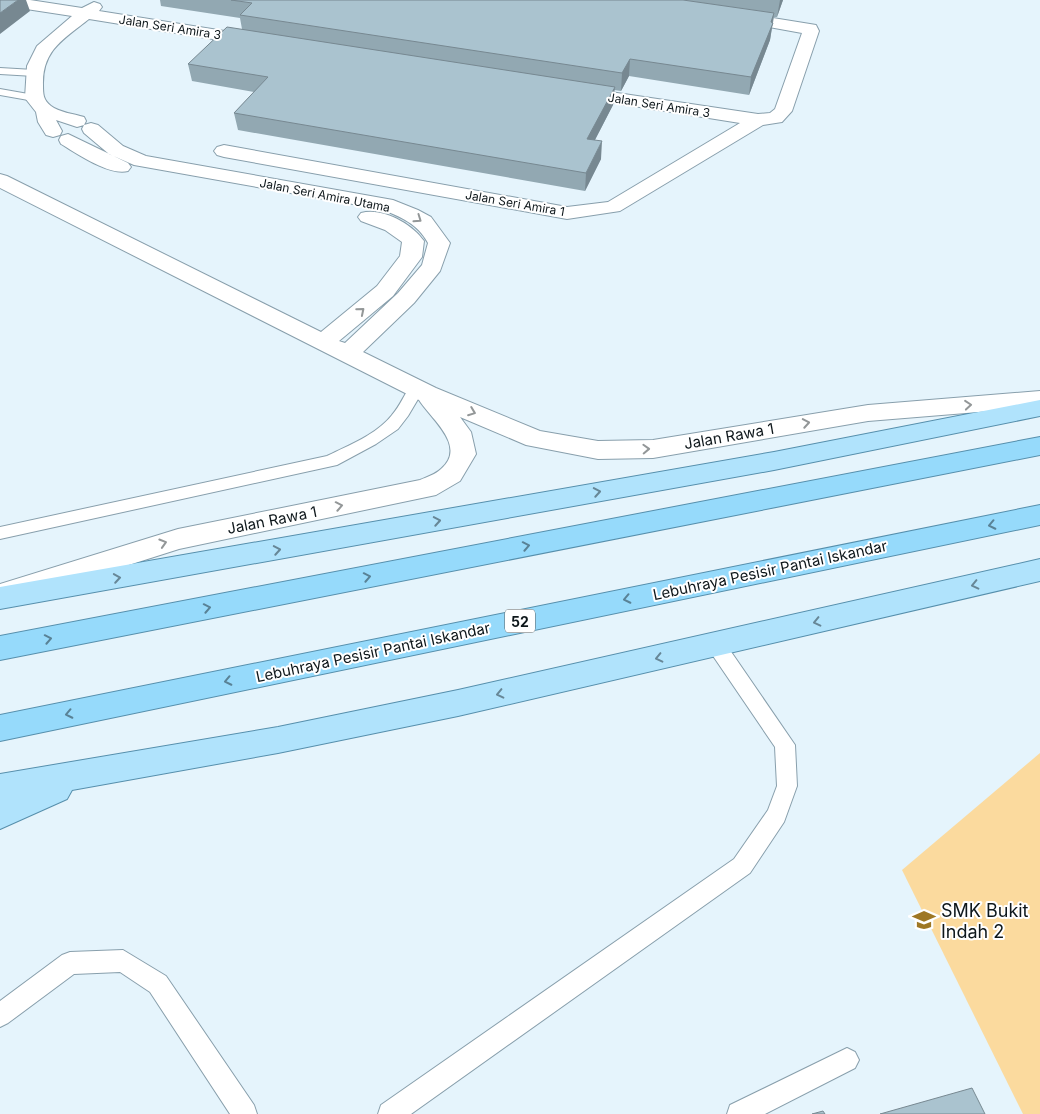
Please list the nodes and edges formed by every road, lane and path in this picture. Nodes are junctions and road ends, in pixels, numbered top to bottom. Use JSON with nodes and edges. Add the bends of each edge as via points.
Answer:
{"nodes":[{"id":1,"x":0,"y":0,"type":"edge"},
{"id":2,"x":103,"y":0,"type":"edge"},
{"id":3,"x":86,"y":14,"type":"junction"},
{"id":4,"x":720,"y":15,"type":"edge"},
{"id":5,"x":271,"y":43,"type":"edge"},
{"id":6,"x":0,"y":71,"type":"edge"},
{"id":7,"x":34,"y":73,"type":"junction"},
{"id":8,"x":564,"y":89,"type":"edge"},
{"id":9,"x":0,"y":92,"type":"edge"},
{"id":10,"x":39,"y":104,"type":"junction"},
{"id":11,"x":758,"y":120,"type":"junction"},
{"id":12,"x":79,"y":135,"type":"junction"},
{"id":13,"x":224,"y":151,"type":"dead end"},
{"id":14,"x":0,"y":180,"type":"edge"},
{"id":15,"x":323,"y":342,"type":"junction"},
{"id":16,"x":347,"y":354,"type":"junction"},
{"id":17,"x":421,"y":392,"type":"junction"},
{"id":18,"x":1040,"y":399,"type":"edge"},
{"id":19,"x":1040,"y":408,"type":"edge"},
{"id":20,"x":1040,"y":446,"type":"edge"},
{"id":21,"x":1040,"y":515,"type":"edge"},
{"id":22,"x":0,"y":532,"type":"edge"},
{"id":23,"x":1040,"y":570,"type":"edge"},
{"id":24,"x":0,"y":596,"type":"edge"},
{"id":25,"x":716,"y":645,"type":"junction"},
{"id":26,"x":0,"y":648,"type":"edge"},
{"id":27,"x":0,"y":728,"type":"edge"},
{"id":28,"x":99,"y":770,"type":"junction"},
{"id":29,"x":0,"y":788,"type":"edge"},
{"id":30,"x":0,"y":814,"type":"edge"},
{"id":31,"x":0,"y":1015,"type":"edge"},
{"id":32,"x":847,"y":1060,"type":"dead end"},
{"id":33,"x":245,"y":1114,"type":"edge"},
{"id":34,"x":390,"y":1114,"type":"edge"},
{"id":35,"x":739,"y":1114,"type":"edge"}],
"edges":[{"from":1,"to":3,"type":"street","name":"Jalan Seri Amira 3"},
{"from":2,"to":3,"type":"street"},
{"from":3,"to":5,"type":"street","name":"Jalan Seri Amira 3"},
{"from":3,"to":7,"type":"street","via":[[60,33],[39,55]]},
{"from":4,"to":11,"type":"street","name":"Jalan Seri Amira 1","via":[[805,27],[811,31],[782,111],[775,118]]},
{"from":6,"to":7,"type":"lane"},
{"from":7,"to":10,"type":"street"},
{"from":8,"to":11,"type":"street","name":"Jalan Seri Amira 3"},
{"from":9,"to":10,"type":"lane"},
{"from":10,"to":12,"type":"street","name":"Jalan Seri Amira Utama"},
{"from":10,"to":12,"type":"street","via":[[47,122]]},
{"from":11,"to":13,"type":"street","name":"Jalan Seri Amira 1","via":[[613,207],[567,213]]},
{"from":15,"to":12,"type":"street","name":"Jalan Seri Amira Utama","one_way":true,"via":[[385,291],[411,257],[413,242],[402,230],[385,220],[128,170],[97,157]]},
{"from":12,"to":16,"type":"street","name":"Jalan Seri Amira Utama","one_way":true,"via":[[141,161],[386,204],[412,214],[431,228],[439,243],[432,266],[406,298]]},
{"from":14,"to":15,"type":"street","name":"Jalan Rawa 1"},
{"from":15,"to":16,"type":"street","name":"Jalan Rawa 1"},
{"from":16,"to":17,"type":"street","name":"Jalan Rawa 1"},
{"from":17,"to":18,"type":"street","name":"Jalan Rawa 1","one_way":true,"via":[[535,438],[598,450],[653,449],[868,413]]},
{"from":17,"to":22,"type":"lane","via":[[392,425],[331,461]]},
{"from":24,"to":17,"type":"street","name":"Jalan Rawa 1","one_way":true,"via":[[178,539],[427,488],[450,475],[463,454],[459,432]]},
{"from":24,"to":19,"type":"main road","one_way":true,"via":[[184,567],[752,465]]},
{"from":26,"to":20,"type":"highway","one_way":true},
{"from":21,"to":27,"type":"highway","name":"Lebuhraya Pesisir Pantai Iskandar","number":"52","one_way":true},
{"from":23,"to":25,"type":"main road","one_way":true},
{"from":25,"to":28,"type":"main road","one_way":true,"via":[[278,740]]},
{"from":25,"to":34,"type":"lane","via":[[785,745],[787,786],[777,815],[742,866]]},
{"from":28,"to":29,"type":"main road"},
{"from":28,"to":30,"type":"main road"},
{"from":31,"to":33,"type":"lane","via":[[70,963],[123,961],[158,984]]},
{"from":32,"to":35,"type":"lane"}]}
